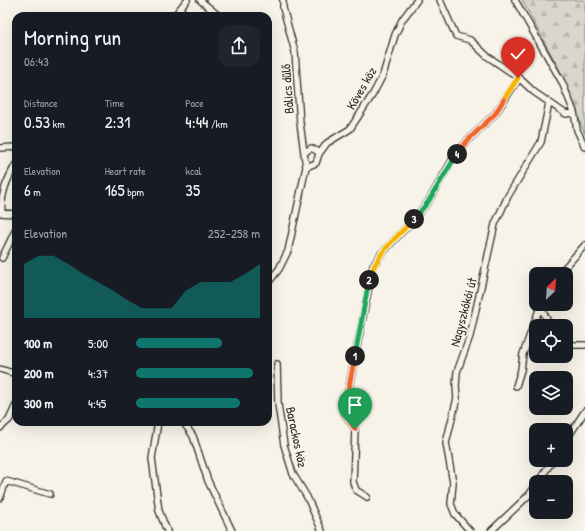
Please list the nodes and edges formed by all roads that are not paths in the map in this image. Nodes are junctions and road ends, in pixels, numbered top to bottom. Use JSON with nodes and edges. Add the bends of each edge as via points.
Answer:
{"nodes":[{"id":1,"x":187,"y":0,"type":"edge"},
{"id":2,"x":200,"y":0,"type":"edge"},
{"id":3,"x":284,"y":0,"type":"edge"},
{"id":4,"x":417,"y":0,"type":"edge"},
{"id":5,"x":440,"y":0,"type":"edge"},
{"id":6,"x":515,"y":0,"type":"edge"},
{"id":7,"x":177,"y":12,"type":"edge"},
{"id":8,"x":215,"y":12,"type":"edge"},
{"id":9,"x":518,"y":78,"type":"junction"},
{"id":10,"x":549,"y":103,"type":"junction"},
{"id":11,"x":574,"y":112,"type":"junction"},
{"id":12,"x":12,"y":147,"type":"edge"},
{"id":13,"x":585,"y":147,"type":"edge"},
{"id":14,"x":0,"y":148,"type":"edge"},
{"id":15,"x":304,"y":153,"type":"junction"},
{"id":16,"x":319,"y":154,"type":"junction"},
{"id":17,"x":306,"y":168,"type":"junction"},
{"id":18,"x":12,"y":173,"type":"edge"},
{"id":19,"x":1,"y":213,"type":"edge"},
{"id":20,"x":12,"y":214,"type":"edge"},
{"id":21,"x":12,"y":237,"type":"edge"},
{"id":22,"x":585,"y":245,"type":"edge"},
{"id":23,"x":2,"y":258,"type":"dead end"},
{"id":24,"x":566,"y":267,"type":"edge"},
{"id":25,"x":272,"y":278,"type":"edge"},
{"id":26,"x":539,"y":311,"type":"edge"},
{"id":27,"x":573,"y":345,"type":"edge"},
{"id":28,"x":585,"y":345,"type":"edge"},
{"id":29,"x":277,"y":364,"type":"dead end"},
{"id":30,"x":0,"y":369,"type":"edge"},
{"id":31,"x":12,"y":373,"type":"edge"},
{"id":32,"x":516,"y":386,"type":"dead end"},
{"id":33,"x":585,"y":411,"type":"edge"},
{"id":34,"x":12,"y":414,"type":"edge"},
{"id":35,"x":157,"y":426,"type":"edge"},
{"id":36,"x":186,"y":426,"type":"edge"},
{"id":37,"x":0,"y":428,"type":"edge"},
{"id":38,"x":573,"y":429,"type":"edge"},
{"id":39,"x":50,"y":494,"type":"dead end"},
{"id":40,"x":529,"y":496,"type":"edge"},
{"id":41,"x":367,"y":497,"type":"dead end"},
{"id":42,"x":0,"y":498,"type":"edge"},
{"id":43,"x":167,"y":531,"type":"edge"},
{"id":44,"x":232,"y":531,"type":"edge"},
{"id":45,"x":322,"y":531,"type":"edge"},
{"id":46,"x":470,"y":531,"type":"edge"},
{"id":47,"x":491,"y":531,"type":"edge"}],
"edges":[{"from":1,"to":7,"type":"street"},
{"from":2,"to":8,"type":"street"},
{"from":3,"to":15,"type":"street","name":"Bálics dűlő","via":[[297,66]]},
{"from":4,"to":16,"type":"street","name":"Köves köz","via":[[402,20],[383,75],[373,94],[350,129],[327,143]]},
{"from":5,"to":9,"type":"street","via":[[456,36],[470,40]]},
{"from":6,"to":11,"type":"street","via":[[562,82]]},
{"from":9,"to":10,"type":"street"},
{"from":9,"to":41,"type":"street","via":[[495,114],[454,157],[428,202],[373,266],[344,412],[355,429],[353,482],[356,490]]},
{"from":10,"to":11,"type":"street","via":[[566,114]]},
{"from":10,"to":46,"type":"street","name":"Nagyszkókói út","via":[[541,142],[508,196],[495,224],[470,336],[457,372],[455,410],[446,443],[453,482],[451,504],[455,514]]},
{"from":11,"to":13,"type":"street","via":[[577,130]]},
{"from":12,"to":14,"type":"street"},
{"from":15,"to":16,"type":"street","via":[[311,148]]},
{"from":15,"to":17,"type":"street","name":"Bálics dűlő"},
{"from":16,"to":17,"type":"street","name":"Köves köz","via":[[316,163]]},
{"from":17,"to":25,"type":"street","via":[[288,251],[280,269]]},
{"from":18,"to":19,"type":"street","via":[[4,190]]},
{"from":19,"to":20,"type":"street"},
{"from":21,"to":23,"type":"street"},
{"from":22,"to":24,"type":"street"},
{"from":26,"to":32,"type":"street","via":[[523,354]]},
{"from":27,"to":28,"type":"street"},
{"from":29,"to":45,"type":"street","name":"Barackos köz","via":[[278,404],[284,445],[293,474],[307,497]]},
{"from":30,"to":31,"type":"street"},
{"from":33,"to":38,"type":"street"},
{"from":34,"to":37,"type":"street"},
{"from":35,"to":43,"type":"street","via":[[152,458],[159,510]]},
{"from":36,"to":44,"type":"street","via":[[193,436],[208,481]]},
{"from":39,"to":42,"type":"street","via":[[6,481]]},
{"from":40,"to":47,"type":"street"}]}
